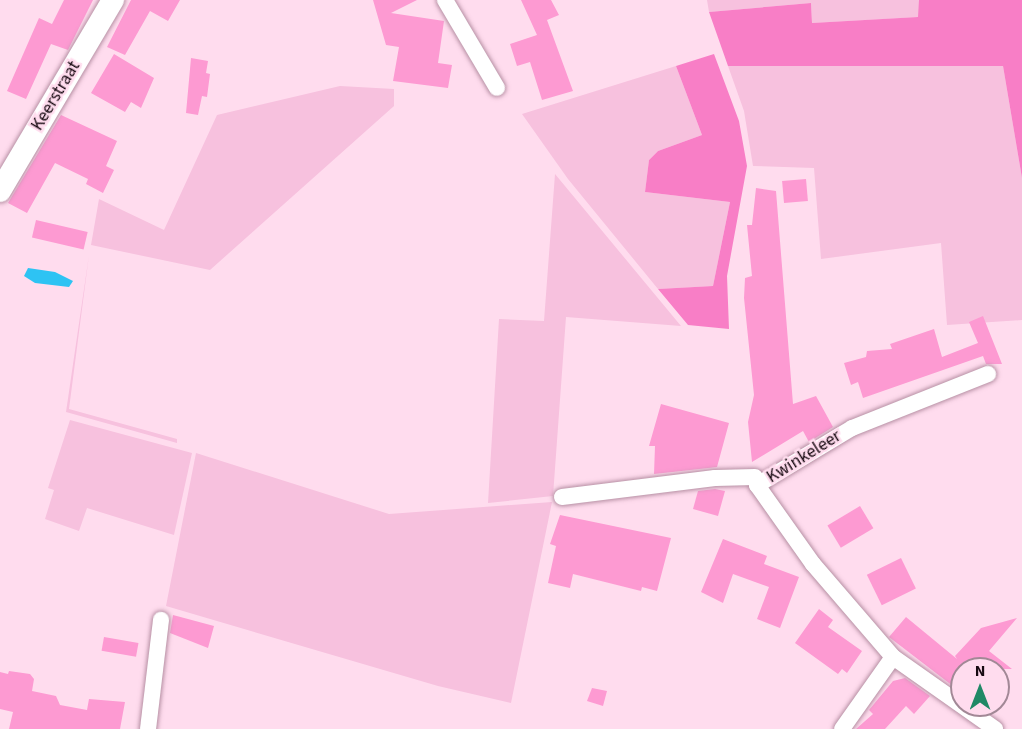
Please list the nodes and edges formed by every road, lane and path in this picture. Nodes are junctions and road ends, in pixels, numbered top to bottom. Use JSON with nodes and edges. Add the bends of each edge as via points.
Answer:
{"nodes":[{"id":1,"x":113,"y":0,"type":"edge"},
{"id":2,"x":445,"y":0,"type":"edge"},
{"id":3,"x":497,"y":88,"type":"dead end"},
{"id":4,"x":0,"y":191,"type":"edge"},
{"id":5,"x":988,"y":374,"type":"dead end"},
{"id":6,"x":755,"y":477,"type":"dead end"},
{"id":7,"x":562,"y":497,"type":"dead end"},
{"id":8,"x":160,"y":620,"type":"dead end"},
{"id":9,"x":893,"y":657,"type":"junction"},
{"id":10,"x":148,"y":729,"type":"edge"},
{"id":11,"x":842,"y":729,"type":"edge"},
{"id":12,"x":995,"y":729,"type":"edge"}],
"edges":[{"from":1,"to":4,"type":"main road","name":"Keerstraat"},
{"from":2,"to":3,"type":"street"},
{"from":5,"to":9,"type":"street","name":"Kwinkeleer","via":[[852,428],[758,485],[813,564]]},
{"from":6,"to":7,"type":"street","name":"Kwinkeleer","via":[[715,478]]},
{"from":8,"to":10,"type":"street"},
{"from":9,"to":11,"type":"street"},
{"from":9,"to":12,"type":"street","name":"Kwinkeleer"}]}
